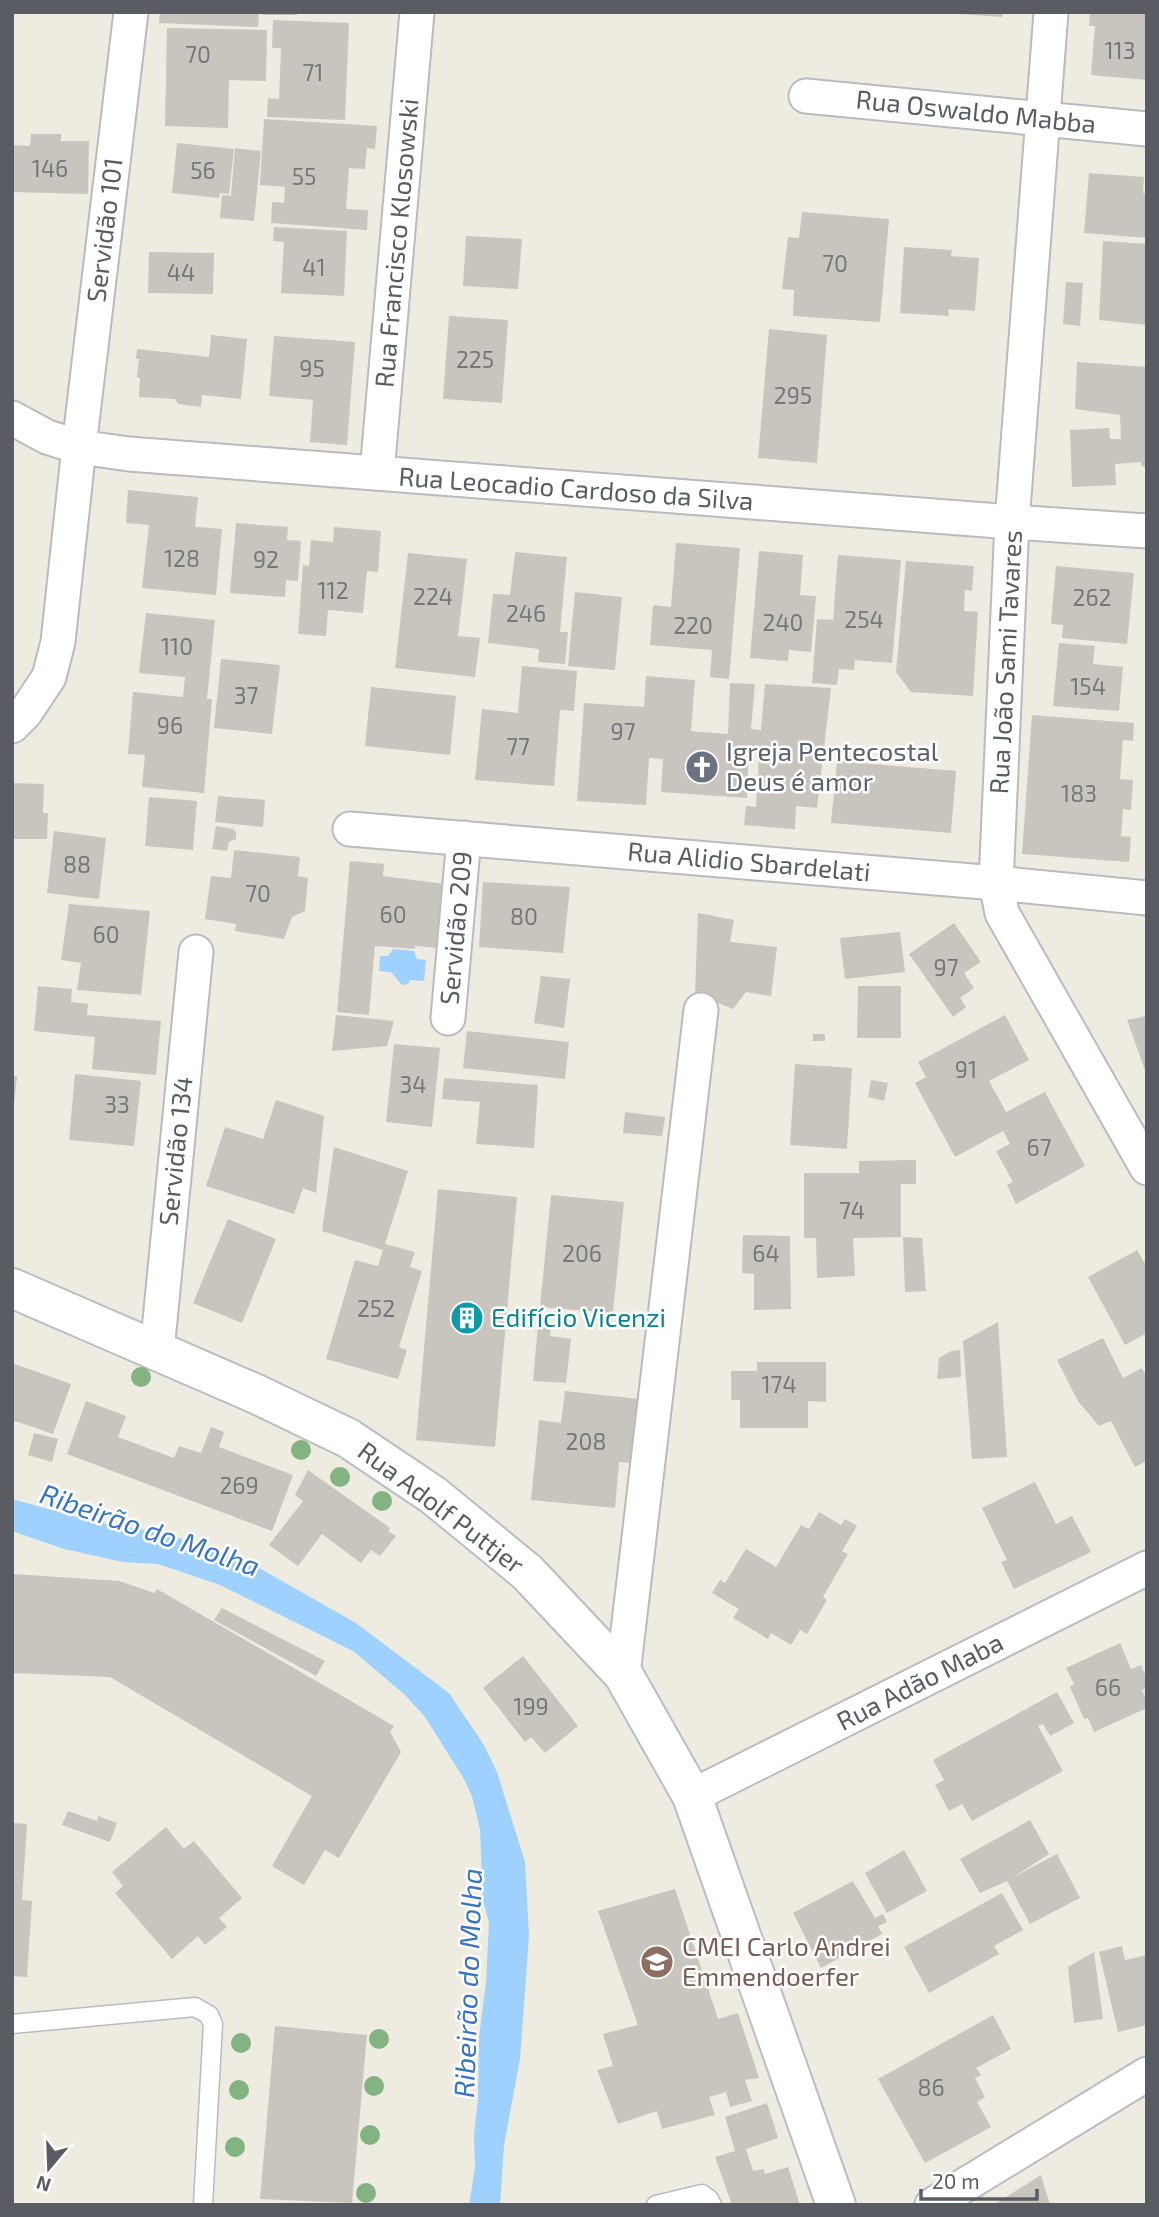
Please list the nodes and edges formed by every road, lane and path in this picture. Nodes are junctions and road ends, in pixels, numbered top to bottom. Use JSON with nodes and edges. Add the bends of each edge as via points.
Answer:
{"nodes":[{"id":1,"x":131,"y":12,"type":"edge"},
{"id":2,"x":417,"y":12,"type":"edge"},
{"id":3,"x":1051,"y":12,"type":"edge"},
{"id":4,"x":806,"y":96,"type":"dead end"},
{"id":5,"x":1043,"y":119,"type":"junction"},
{"id":6,"x":1147,"y":129,"type":"edge"},
{"id":7,"x":12,"y":418,"type":"edge"},
{"id":8,"x":79,"y":447,"type":"junction"},
{"id":9,"x":377,"y":473,"type":"junction"},
{"id":10,"x":1012,"y":522,"type":"junction"},
{"id":11,"x":1147,"y":531,"type":"edge"},
{"id":12,"x":12,"y":726,"type":"edge"},
{"id":13,"x":350,"y":829,"type":"dead end"},
{"id":14,"x":464,"y":838,"type":"junction"},
{"id":15,"x":996,"y":883,"type":"junction"},
{"id":16,"x":1147,"y":898,"type":"edge"},
{"id":17,"x":190,"y":950,"type":"dead end"},
{"id":18,"x":701,"y":1010,"type":"dead end"},
{"id":19,"x":448,"y":1018,"type":"dead end"},
{"id":20,"x":1147,"y":1168,"type":"edge"},
{"id":21,"x":12,"y":1288,"type":"edge"},
{"id":22,"x":152,"y":1349,"type":"junction"},
{"id":23,"x":1147,"y":1568,"type":"edge"},
{"id":24,"x":623,"y":1674,"type":"junction"},
{"id":25,"x":692,"y":1796,"type":"junction"},
{"id":26,"x":12,"y":2024,"type":"edge"},
{"id":27,"x":1147,"y":2074,"type":"edge"},
{"id":28,"x":202,"y":2205,"type":"edge"},
{"id":29,"x":656,"y":2205,"type":"edge"},
{"id":30,"x":712,"y":2205,"type":"edge"},
{"id":31,"x":836,"y":2205,"type":"edge"},
{"id":32,"x":932,"y":2205,"type":"edge"}],
"edges":[{"from":1,"to":8,"type":"street","name":"Servidão 101"},
{"from":2,"to":9,"type":"street","name":"Rua Francisco Klosowski"},
{"from":3,"to":5,"type":"street","name":"Rua João Sami Tavares"},
{"from":4,"to":5,"type":"street","name":"Rua Oswaldo Mabba"},
{"from":5,"to":6,"type":"street","name":"Rua Oswaldo Mabba"},
{"from":5,"to":10,"type":"street","name":"Rua João Sami Tavares"},
{"from":7,"to":8,"type":"street","name":"Rua Leocadio Cardoso da Silva","via":[[47,437]]},
{"from":8,"to":9,"type":"street","name":"Rua Leocadio Cardoso da Silva"},
{"from":8,"to":12,"type":"street","name":"Servidão 101","via":[[58,642],[49,677]]},
{"from":9,"to":10,"type":"street","name":"Rua Leocadio Cardoso da Silva"},
{"from":10,"to":11,"type":"street","name":"Rua Leocadio Cardoso da Silva"},
{"from":10,"to":15,"type":"street","name":"Rua João Sami Tavares"},
{"from":13,"to":14,"type":"street","name":"Rua Alidio Sbardelati"},
{"from":14,"to":15,"type":"street","name":"Rua Alidio Sbardelati"},
{"from":14,"to":19,"type":"street","name":"Servidão 209"},
{"from":15,"to":16,"type":"street","name":"Rua Alidio Sbardelati"},
{"from":15,"to":20,"type":"street","name":"Rua João Sami Tavares","via":[[1002,913]]},
{"from":17,"to":22,"type":"street","name":"Servidão 134"},
{"from":18,"to":24,"type":"street"},
{"from":21,"to":22,"type":"street","name":"Rua Adolf Puttjer"},
{"from":22,"to":24,"type":"street","name":"Rua Adolf Puttjer","via":[[348,1438],[433,1495],[527,1572]]},
{"from":23,"to":25,"type":"street","name":"Rua Adão Maba"},
{"from":24,"to":25,"type":"street","name":"Rua Adolf Puttjer"},
{"from":25,"to":31,"type":"street","name":"Rua Adolf Puttjer"},
{"from":26,"to":28,"type":"lane","via":[[195,2007],[209,2015],[213,2024]]},
{"from":27,"to":32,"type":"street"},
{"from":29,"to":30,"type":"lane","via":[[702,2194]]}]}
